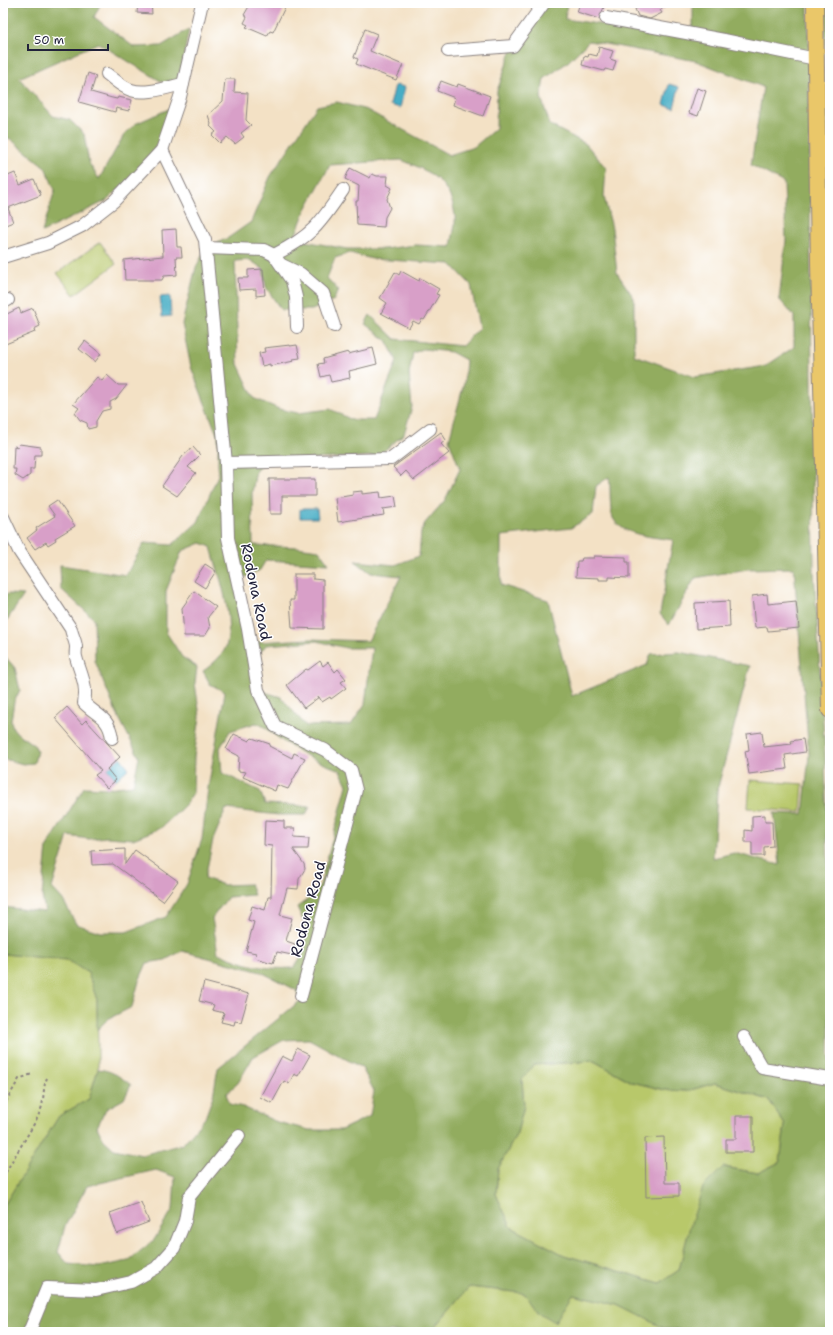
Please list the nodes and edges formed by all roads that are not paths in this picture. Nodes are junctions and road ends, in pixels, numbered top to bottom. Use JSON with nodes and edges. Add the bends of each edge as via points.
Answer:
{"nodes":[{"id":1,"x":202,"y":3,"type":"edge"},
{"id":2,"x":544,"y":3,"type":"edge"},
{"id":3,"x":815,"y":3,"type":"edge"},
{"id":4,"x":606,"y":18,"type":"dead end"},
{"id":5,"x":448,"y":50,"type":"dead end"},
{"id":6,"x":816,"y":59,"type":"junction"},
{"id":7,"x":107,"y":74,"type":"dead end"},
{"id":8,"x":183,"y":84,"type":"junction"},
{"id":9,"x":162,"y":150,"type":"junction"},
{"id":10,"x":343,"y":190,"type":"dead end"},
{"id":11,"x":206,"y":248,"type":"junction"},
{"id":12,"x":3,"y":257,"type":"edge"},
{"id":13,"x":277,"y":260,"type":"junction"},
{"id":14,"x":334,"y":326,"type":"dead end"},
{"id":15,"x":296,"y":327,"type":"dead end"},
{"id":16,"x":825,"y":346,"type":"edge"},
{"id":17,"x":430,"y":428,"type":"dead end"},
{"id":18,"x":226,"y":463,"type":"junction"},
{"id":19,"x":3,"y":517,"type":"edge"},
{"id":20,"x":830,"y":710,"type":"edge"},
{"id":21,"x":112,"y":738,"type":"dead end"},
{"id":22,"x":301,"y":996,"type":"dead end"},
{"id":23,"x":744,"y":1037,"type":"dead end"},
{"id":24,"x":830,"y":1079,"type":"edge"},
{"id":25,"x":239,"y":1136,"type":"dead end"},
{"id":26,"x":29,"y":1332,"type":"edge"}],
"edges":[{"from":1,"to":8,"type":"street"},
{"from":2,"to":5,"type":"street","via":[[512,46]]},
{"from":3,"to":6,"type":"main road"},
{"from":4,"to":6,"type":"street"},
{"from":6,"to":16,"type":"main road"},
{"from":7,"to":8,"type":"street","via":[[132,91]]},
{"from":8,"to":9,"type":"street"},
{"from":9,"to":11,"type":"street","name":"Rodona Road","via":[[205,240]]},
{"from":9,"to":12,"type":"street","via":[[125,191],[82,226],[48,243]]},
{"from":10,"to":13,"type":"street","via":[[319,225]]},
{"from":11,"to":13,"type":"street","via":[[264,250]]},
{"from":11,"to":18,"type":"street","name":"Rodona Road"},
{"from":13,"to":14,"type":"street","via":[[301,274],[323,293]]},
{"from":13,"to":15,"type":"street","via":[[292,281],[296,297]]},
{"from":16,"to":20,"type":"main road"},
{"from":17,"to":18,"type":"street","via":[[391,459]]},
{"from":18,"to":22,"type":"street","name":"Rodona Road","via":[[228,538],[258,690],[275,726],[325,750],[351,770],[356,790]]},
{"from":19,"to":21,"type":"street","via":[[19,551],[71,629],[76,646],[75,655],[84,676],[84,703],[101,715],[110,726]]},
{"from":23,"to":24,"type":"street","via":[[762,1068]]},
{"from":25,"to":26,"type":"street","via":[[189,1197],[185,1221],[174,1248],[156,1268],[131,1282],[96,1290],[47,1288]]}]}
